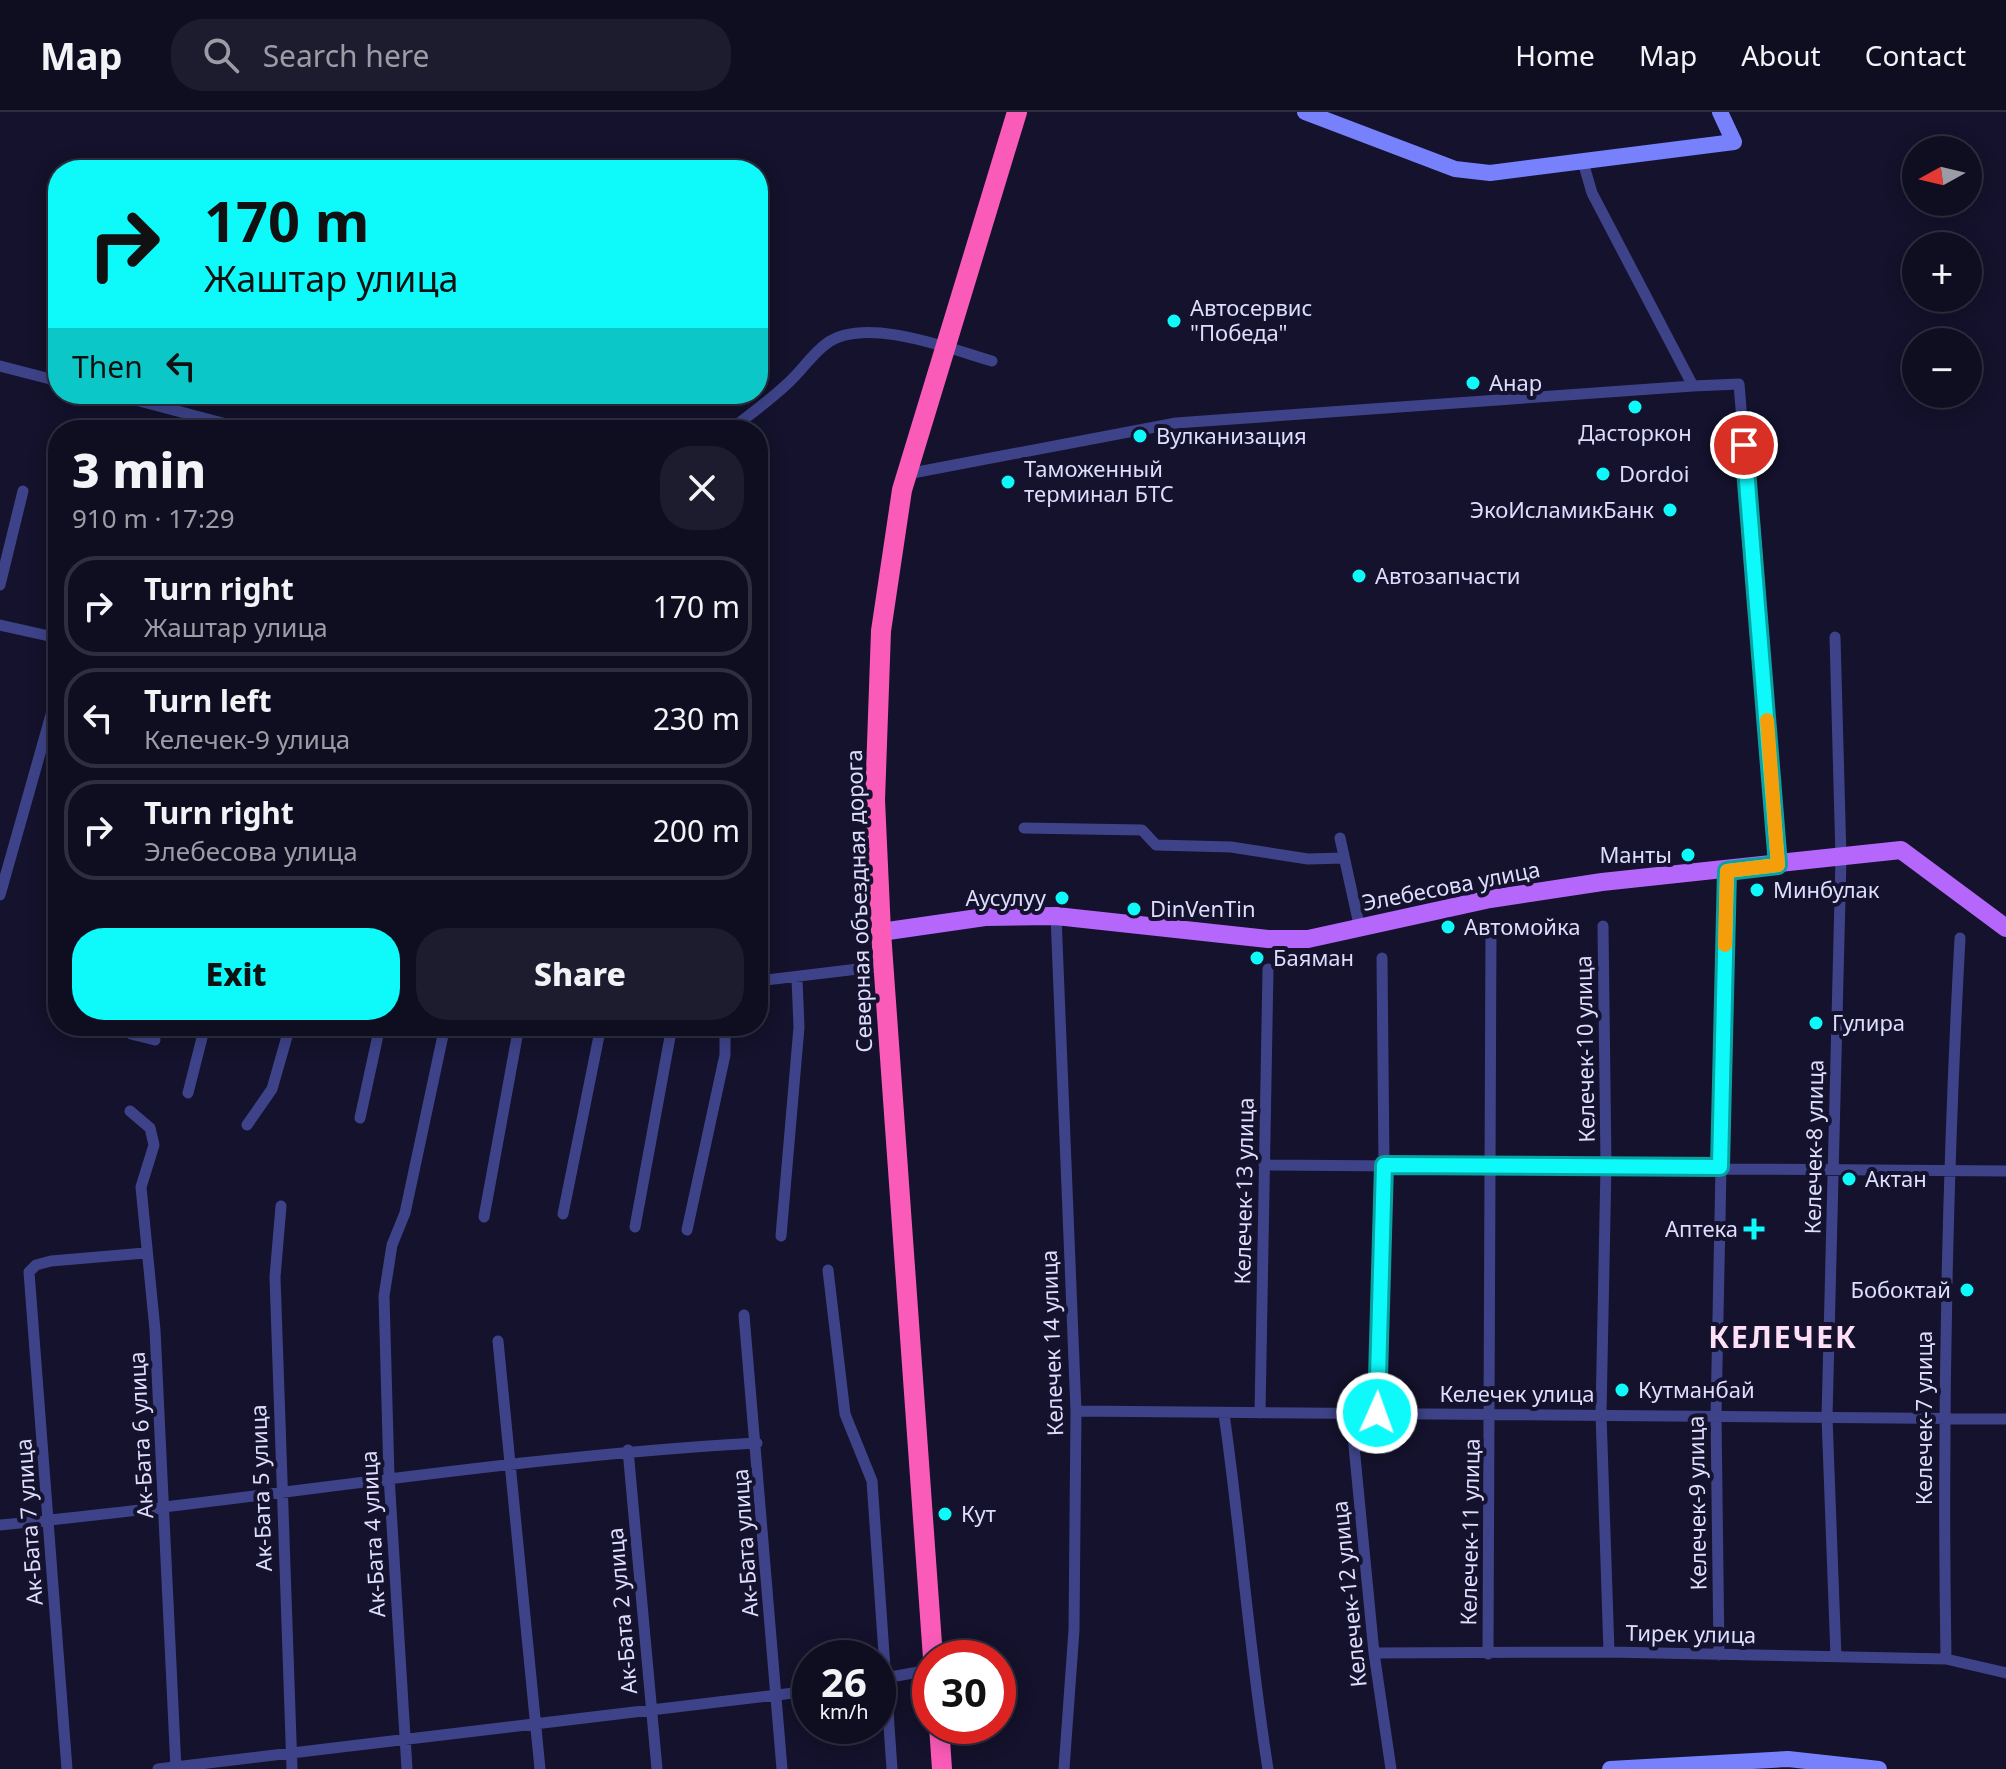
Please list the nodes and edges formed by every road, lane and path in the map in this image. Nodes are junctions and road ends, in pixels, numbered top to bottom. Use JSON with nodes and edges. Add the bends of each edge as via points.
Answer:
{"nodes":[{"id":1,"x":1017,"y":112,"type":"edge"},
{"id":2,"x":1305,"y":112,"type":"edge"},
{"id":3,"x":1720,"y":112,"type":"edge"},
{"id":4,"x":1583,"y":162,"type":"junction"},
{"id":5,"x":992,"y":361,"type":"dead end"},
{"id":6,"x":0,"y":366,"type":"edge"},
{"id":7,"x":48,"y":378,"type":"edge"},
{"id":8,"x":1693,"y":386,"type":"junction"},
{"id":9,"x":768,"y":399,"type":"edge"},
{"id":10,"x":151,"y":404,"type":"edge"},
{"id":11,"x":762,"y":404,"type":"edge"},
{"id":12,"x":211,"y":420,"type":"edge"},
{"id":13,"x":742,"y":420,"type":"edge"},
{"id":14,"x":907,"y":474,"type":"junction"},
{"id":15,"x":23,"y":491,"type":"dead end"},
{"id":16,"x":0,"y":585,"type":"edge"},
{"id":17,"x":0,"y":625,"type":"edge"},
{"id":18,"x":48,"y":636,"type":"edge"},
{"id":19,"x":1835,"y":637,"type":"dead end"},
{"id":20,"x":48,"y":725,"type":"edge"},
{"id":21,"x":1024,"y":828,"type":"dead end"},
{"id":22,"x":1340,"y":838,"type":"dead end"},
{"id":23,"x":1344,"y":858,"type":"junction"},
{"id":24,"x":1841,"y":858,"type":"junction"},
{"id":25,"x":1778,"y":865,"type":"junction"},
{"id":26,"x":1727,"y":871,"type":"junction"},
{"id":27,"x":0,"y":895,"type":"edge"},
{"id":28,"x":1056,"y":916,"type":"junction"},
{"id":29,"x":1603,"y":926,"type":"dead end"},
{"id":30,"x":2006,"y":928,"type":"edge"},
{"id":31,"x":1360,"y":929,"type":"junction"},
{"id":32,"x":1491,"y":930,"type":"dead end"},
{"id":33,"x":881,"y":932,"type":"junction"},
{"id":34,"x":1960,"y":938,"type":"dead end"},
{"id":35,"x":1382,"y":958,"type":"dead end"},
{"id":36,"x":883,"y":966,"type":"junction"},
{"id":37,"x":1268,"y":969,"type":"dead end"},
{"id":38,"x":797,"y":979,"type":"junction"},
{"id":39,"x":768,"y":980,"type":"edge"},
{"id":40,"x":139,"y":1036,"type":"edge"},
{"id":41,"x":202,"y":1036,"type":"edge"},
{"id":42,"x":287,"y":1036,"type":"edge"},
{"id":43,"x":378,"y":1036,"type":"edge"},
{"id":44,"x":443,"y":1036,"type":"edge"},
{"id":45,"x":517,"y":1036,"type":"edge"},
{"id":46,"x":599,"y":1036,"type":"edge"},
{"id":47,"x":670,"y":1036,"type":"edge"},
{"id":48,"x":725,"y":1036,"type":"edge"},
{"id":49,"x":155,"y":1040,"type":"dead end"},
{"id":50,"x":188,"y":1093,"type":"dead end"},
{"id":51,"x":130,"y":1111,"type":"dead end"},
{"id":52,"x":360,"y":1118,"type":"dead end"},
{"id":53,"x":247,"y":1125,"type":"dead end"},
{"id":54,"x":1264,"y":1165,"type":"junction"},
{"id":55,"x":1384,"y":1165,"type":"junction"},
{"id":56,"x":1606,"y":1166,"type":"junction"},
{"id":57,"x":1493,"y":1167,"type":"junction"},
{"id":58,"x":1720,"y":1167,"type":"junction"},
{"id":59,"x":1834,"y":1170,"type":"junction"},
{"id":60,"x":1947,"y":1171,"type":"junction"},
{"id":61,"x":2006,"y":1171,"type":"edge"},
{"id":62,"x":281,"y":1206,"type":"dead end"},
{"id":63,"x":563,"y":1214,"type":"dead end"},
{"id":64,"x":484,"y":1217,"type":"dead end"},
{"id":65,"x":635,"y":1227,"type":"dead end"},
{"id":66,"x":687,"y":1230,"type":"dead end"},
{"id":67,"x":781,"y":1236,"type":"dead end"},
{"id":68,"x":145,"y":1253,"type":"junction"},
{"id":69,"x":828,"y":1270,"type":"dead end"},
{"id":70,"x":744,"y":1315,"type":"dead end"},
{"id":71,"x":498,"y":1341,"type":"dead end"},
{"id":72,"x":1076,"y":1411,"type":"junction"},
{"id":73,"x":1260,"y":1413,"type":"junction"},
{"id":74,"x":1377,"y":1413,"type":"junction"},
{"id":75,"x":1224,"y":1414,"type":"junction"},
{"id":76,"x":1601,"y":1414,"type":"junction"},
{"id":77,"x":1351,"y":1415,"type":"junction"},
{"id":78,"x":1491,"y":1415,"type":"junction"},
{"id":79,"x":1716,"y":1416,"type":"junction"},
{"id":80,"x":1827,"y":1417,"type":"junction"},
{"id":81,"x":1942,"y":1417,"type":"junction"},
{"id":82,"x":2006,"y":1419,"type":"edge"},
{"id":83,"x":757,"y":1443,"type":"junction"},
{"id":84,"x":628,"y":1450,"type":"junction"},
{"id":85,"x":512,"y":1462,"type":"junction"},
{"id":86,"x":389,"y":1476,"type":"junction"},
{"id":87,"x":280,"y":1493,"type":"junction"},
{"id":88,"x":165,"y":1506,"type":"junction"},
{"id":89,"x":50,"y":1520,"type":"junction"},
{"id":90,"x":0,"y":1525,"type":"edge"},
{"id":91,"x":880,"y":1640,"type":"edge"},
{"id":92,"x":932,"y":1640,"type":"edge"},
{"id":93,"x":1609,"y":1652,"type":"junction"},
{"id":94,"x":1374,"y":1653,"type":"junction"},
{"id":95,"x":1488,"y":1654,"type":"junction"},
{"id":96,"x":1719,"y":1655,"type":"junction"},
{"id":97,"x":1836,"y":1657,"type":"junction"},
{"id":98,"x":1946,"y":1659,"type":"junction"},
{"id":99,"x":2006,"y":1673,"type":"edge"},
{"id":100,"x":792,"y":1694,"type":"edge"},
{"id":101,"x":777,"y":1696,"type":"junction"},
{"id":102,"x":651,"y":1710,"type":"junction"},
{"id":103,"x":536,"y":1725,"type":"junction"},
{"id":104,"x":406,"y":1742,"type":"junction"},
{"id":105,"x":889,"y":1744,"type":"edge"},
{"id":106,"x":940,"y":1744,"type":"edge"},
{"id":107,"x":291,"y":1755,"type":"junction"},
{"id":108,"x":176,"y":1768,"type":"edge"},
{"id":109,"x":67,"y":1769,"type":"edge"},
{"id":110,"x":158,"y":1769,"type":"edge"},
{"id":111,"x":292,"y":1769,"type":"edge"},
{"id":112,"x":407,"y":1769,"type":"edge"},
{"id":113,"x":540,"y":1769,"type":"edge"},
{"id":114,"x":657,"y":1769,"type":"edge"},
{"id":115,"x":782,"y":1769,"type":"edge"},
{"id":116,"x":892,"y":1769,"type":"edge"},
{"id":117,"x":942,"y":1769,"type":"edge"},
{"id":118,"x":1064,"y":1769,"type":"edge"},
{"id":119,"x":1268,"y":1769,"type":"edge"},
{"id":120,"x":1391,"y":1769,"type":"edge"},
{"id":121,"x":1610,"y":1769,"type":"edge"},
{"id":122,"x":1879,"y":1769,"type":"edge"}],
"edges":[{"from":1,"to":14,"type":"highway","name":"Северная объездная дорога"},
{"from":2,"to":4,"type":"street","via":[[1455,169],[1490,173]]},
{"from":3,"to":4,"type":"street","via":[[1734,142]]},
{"from":4,"to":8,"type":"street","via":[[1592,193]]},
{"from":5,"to":9,"type":"street","via":[[902,336],[838,338],[825,344]]},
{"from":6,"to":7,"type":"street"},
{"from":8,"to":14,"type":"street","via":[[1176,423]]},
{"from":8,"to":25,"type":"street","via":[[1739,384]]},
{"from":10,"to":12,"type":"street"},
{"from":11,"to":13,"type":"street"},
{"from":14,"to":33,"type":"highway","name":"Северная объездная дорога","via":[[881,631],[875,800]]},
{"from":15,"to":16,"type":"street"},
{"from":17,"to":18,"type":"street"},
{"from":19,"to":24,"type":"street","name":"Келечек-8 улица"},
{"from":20,"to":27,"type":"street"},
{"from":21,"to":23,"type":"street","via":[[1142,830],[1156,845]]},
{"from":22,"to":23,"type":"street"},
{"from":23,"to":31,"type":"street"},
{"from":24,"to":25,"type":"main road","name":"Элебесова улица"},
{"from":24,"to":30,"type":"main road","name":"Элебесова улица","via":[[1901,850]]},
{"from":24,"to":59,"type":"street","name":"Келечек-8 улица"},
{"from":25,"to":26,"type":"main road","name":"Элебесова улица"},
{"from":26,"to":31,"type":"main road","name":"Элебесова улица","via":[[1504,897]]},
{"from":26,"to":58,"type":"street","name":"Келечек-9 улица"},
{"from":28,"to":31,"type":"main road","name":"Элебесова улица","via":[[1268,939],[1308,939]]},
{"from":28,"to":33,"type":"main road","name":"Элебесова улица","via":[[985,917]]},
{"from":28,"to":72,"type":"street","name":"Келечек 14 улица"},
{"from":29,"to":56,"type":"street","name":"Келечек-10 улица"},
{"from":32,"to":57,"type":"street","name":"Келечек-11 улица"},
{"from":33,"to":36,"type":"highway","name":"Северная объездная дорога"},
{"from":34,"to":60,"type":"street","name":"Келечек-7 улица"},
{"from":35,"to":55,"type":"street"},
{"from":36,"to":38,"type":"street"},
{"from":36,"to":92,"type":"highway","name":"Северная объездная дорога"},
{"from":37,"to":54,"type":"street","name":"Келечек-13 улица"},
{"from":38,"to":39,"type":"street"},
{"from":38,"to":67,"type":"street","via":[[799,1027]]},
{"from":40,"to":49,"type":"street"},
{"from":41,"to":50,"type":"street"},
{"from":42,"to":53,"type":"street","via":[[272,1089]]},
{"from":43,"to":52,"type":"street"},
{"from":44,"to":86,"type":"street","name":"Ак-Бата 4 улица","via":[[384,1296]]},
{"from":45,"to":64,"type":"street"},
{"from":46,"to":63,"type":"street"},
{"from":47,"to":65,"type":"street"},
{"from":48,"to":66,"type":"street"},
{"from":51,"to":68,"type":"street","name":"Ак-Бата 6 улица","via":[[150,1128],[154,1145],[141,1187]]},
{"from":54,"to":55,"type":"street"},
{"from":54,"to":73,"type":"street","name":"Келечек-13 улица"},
{"from":55,"to":57,"type":"street"},
{"from":55,"to":74,"type":"street"},
{"from":56,"to":57,"type":"street"},
{"from":56,"to":58,"type":"street"},
{"from":56,"to":76,"type":"street","name":"Келечек-10 улица"},
{"from":57,"to":78,"type":"street","name":"Келечек-11 улица"},
{"from":58,"to":59,"type":"street"},
{"from":58,"to":79,"type":"street","name":"Келечек-9 улица"},
{"from":59,"to":60,"type":"street"},
{"from":59,"to":80,"type":"street","name":"Келечек-8 улица"},
{"from":60,"to":61,"type":"street"},
{"from":60,"to":81,"type":"street","name":"Келечек-7 улица"},
{"from":62,"to":87,"type":"street","name":"Ак-Бата 5 улица","via":[[275,1277]]},
{"from":68,"to":88,"type":"street","name":"Ак-Бата 6 улица"},
{"from":68,"to":89,"type":"street","name":"Ак-Бата 7 улица","via":[[51,1261],[29,1272]]},
{"from":69,"to":91,"type":"street","via":[[845,1414],[872,1481]]},
{"from":70,"to":83,"type":"street","name":"Ак-Бата улица"},
{"from":71,"to":85,"type":"street"},
{"from":72,"to":75,"type":"street","name":"Келечек улица"},
{"from":72,"to":118,"type":"street","name":"Келечек 14 улица","via":[[1074,1630]]},
{"from":73,"to":75,"type":"street","name":"Келечек улица"},
{"from":73,"to":77,"type":"street","name":"Келечек улица"},
{"from":74,"to":77,"type":"street","name":"Келечек улица"},
{"from":74,"to":78,"type":"street","name":"Келечек улица"},
{"from":75,"to":119,"type":"street"},
{"from":76,"to":78,"type":"street","name":"Келечек улица"},
{"from":76,"to":79,"type":"street","name":"Келечек улица"},
{"from":76,"to":93,"type":"street","name":"Келечек-10 улица"},
{"from":77,"to":94,"type":"street","name":"Келечек-12 улица"},
{"from":78,"to":95,"type":"street","name":"Келечек-11 улица"},
{"from":79,"to":80,"type":"street","name":"Келечек улица"},
{"from":79,"to":96,"type":"street","name":"Келечек-9 улица"},
{"from":80,"to":81,"type":"street","name":"Келечек улица"},
{"from":80,"to":97,"type":"street","name":"Келечек-8 улица"},
{"from":81,"to":82,"type":"street","name":"Келечек улица"},
{"from":81,"to":98,"type":"street","name":"Келечек-7 улица"},
{"from":83,"to":84,"type":"street"},
{"from":83,"to":101,"type":"street","name":"Ак-Бата улица"},
{"from":84,"to":85,"type":"street"},
{"from":84,"to":102,"type":"street","name":"Ак-Бата 2 улица"},
{"from":85,"to":86,"type":"street"},
{"from":85,"to":103,"type":"street"},
{"from":86,"to":87,"type":"street"},
{"from":86,"to":104,"type":"street","name":"Ак-Бата 4 улица"},
{"from":87,"to":88,"type":"street"},
{"from":87,"to":107,"type":"street","name":"Ак-Бата 5 улица"},
{"from":88,"to":89,"type":"street"},
{"from":88,"to":108,"type":"street","name":"Ак-Бата 6 улица"},
{"from":89,"to":90,"type":"street"},
{"from":89,"to":109,"type":"street","name":"Ак-Бата 7 улица"},
{"from":93,"to":95,"type":"street","name":"Тирек улица"},
{"from":93,"to":96,"type":"street","name":"Тирек улица"},
{"from":94,"to":95,"type":"street","name":"Тирек улица"},
{"from":94,"to":120,"type":"street","name":"Келечек-12 улица"},
{"from":96,"to":97,"type":"street","name":"Тирек улица"},
{"from":97,"to":98,"type":"street","name":"Тирек улица"},
{"from":98,"to":99,"type":"street","name":"Тирек улица"},
{"from":100,"to":101,"type":"street"},
{"from":101,"to":102,"type":"street"},
{"from":101,"to":115,"type":"street","name":"Ак-Бата улица"},
{"from":102,"to":103,"type":"street"},
{"from":102,"to":114,"type":"street","name":"Ак-Бата 2 улица"},
{"from":103,"to":104,"type":"street"},
{"from":103,"to":113,"type":"street"},
{"from":104,"to":107,"type":"street"},
{"from":104,"to":112,"type":"street","name":"Ак-Бата 4 улица"},
{"from":105,"to":116,"type":"street"},
{"from":106,"to":117,"type":"highway"},
{"from":107,"to":108,"type":"street"},
{"from":107,"to":111,"type":"street","name":"Ак-Бата 5 улица"},
{"from":108,"to":110,"type":"street"},
{"from":121,"to":122,"type":"street","via":[[1788,1759]]}]}
